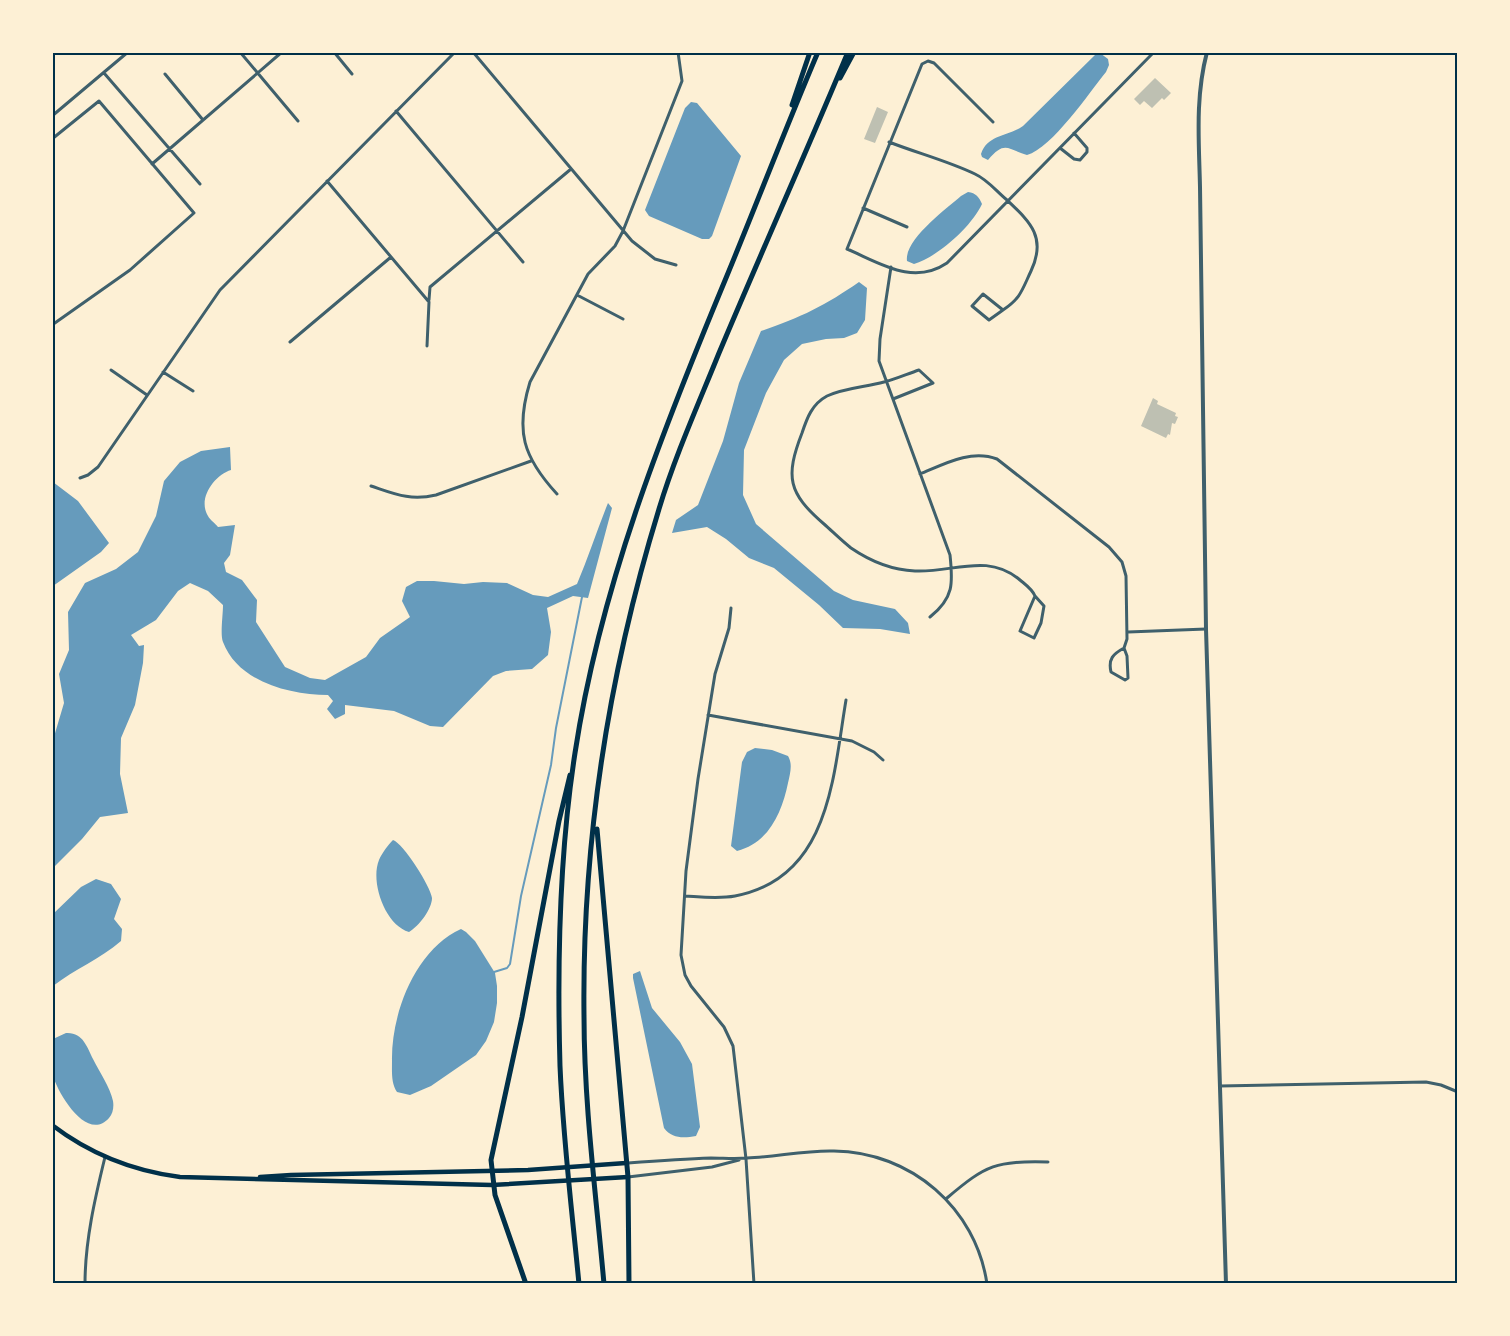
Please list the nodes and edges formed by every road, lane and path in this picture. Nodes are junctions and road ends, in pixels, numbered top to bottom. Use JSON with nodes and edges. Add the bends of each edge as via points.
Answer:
{"nodes":[{"id":1,"x":128,"y":52,"type":"edge"},
{"id":2,"x":240,"y":52,"type":"edge"},
{"id":3,"x":282,"y":52,"type":"edge"},
{"id":4,"x":334,"y":52,"type":"edge"},
{"id":5,"x":456,"y":52,"type":"edge"},
{"id":6,"x":473,"y":52,"type":"edge"},
{"id":7,"x":678,"y":52,"type":"edge"},
{"id":8,"x":810,"y":52,"type":"edge"},
{"id":9,"x":818,"y":52,"type":"edge"},
{"id":10,"x":848,"y":52,"type":"edge"},
{"id":11,"x":854,"y":52,"type":"edge"},
{"id":12,"x":1154,"y":52,"type":"edge"},
{"id":13,"x":1207,"y":52,"type":"edge"},
{"id":14,"x":104,"y":73,"type":"junction"},
{"id":15,"x":165,"y":74,"type":"dead end"},
{"id":16,"x":258,"y":74,"type":"junction"},
{"id":17,"x":352,"y":74,"type":"dead end"},
{"id":18,"x":828,"y":100,"type":"junction"},
{"id":19,"x":396,"y":111,"type":"junction"},
{"id":20,"x":52,"y":116,"type":"edge"},
{"id":21,"x":203,"y":120,"type":"junction"},
{"id":22,"x":298,"y":121,"type":"dead end"},
{"id":23,"x":993,"y":122,"type":"dead end"},
{"id":24,"x":1074,"y":133,"type":"junction"},
{"id":25,"x":52,"y":139,"type":"edge"},
{"id":26,"x":889,"y":142,"type":"junction"},
{"id":27,"x":170,"y":148,"type":"junction"},
{"id":28,"x":1060,"y":148,"type":"junction"},
{"id":29,"x":776,"y":152,"type":"junction"},
{"id":30,"x":152,"y":164,"type":"junction"},
{"id":31,"x":571,"y":169,"type":"junction"},
{"id":32,"x":327,"y":181,"type":"junction"},
{"id":33,"x":200,"y":184,"type":"dead end"},
{"id":34,"x":1008,"y":201,"type":"junction"},
{"id":35,"x":863,"y":208,"type":"junction"},
{"id":36,"x":907,"y":227,"type":"dead end"},
{"id":37,"x":496,"y":231,"type":"junction"},
{"id":38,"x":623,"y":231,"type":"junction"},
{"id":39,"x":391,"y":257,"type":"junction"},
{"id":40,"x":523,"y":262,"type":"dead end"},
{"id":41,"x":676,"y":265,"type":"dead end"},
{"id":42,"x":891,"y":267,"type":"junction"},
{"id":43,"x":577,"y":295,"type":"junction"},
{"id":44,"x":429,"y":302,"type":"junction"},
{"id":45,"x":1003,"y":310,"type":"junction"},
{"id":46,"x":623,"y":319,"type":"dead end"},
{"id":47,"x":52,"y":325,"type":"edge"},
{"id":48,"x":290,"y":342,"type":"dead end"},
{"id":49,"x":427,"y":346,"type":"dead end"},
{"id":50,"x":111,"y":370,"type":"dead end"},
{"id":51,"x":163,"y":372,"type":"junction"},
{"id":52,"x":886,"y":382,"type":"junction"},
{"id":53,"x":193,"y":391,"type":"dead end"},
{"id":54,"x":147,"y":395,"type":"junction"},
{"id":55,"x":893,"y":399,"type":"junction"},
{"id":56,"x":531,"y":461,"type":"junction"},
{"id":57,"x":920,"y":474,"type":"junction"},
{"id":58,"x":80,"y":478,"type":"dead end"},
{"id":59,"x":371,"y":486,"type":"dead end"},
{"id":60,"x":557,"y":494,"type":"dead end"},
{"id":61,"x":951,"y":569,"type":"junction"},
{"id":62,"x":1035,"y":596,"type":"junction"},
{"id":63,"x":731,"y":608,"type":"dead end"},
{"id":64,"x":930,"y":617,"type":"dead end"},
{"id":65,"x":1206,"y":629,"type":"junction"},
{"id":66,"x":1128,"y":632,"type":"junction"},
{"id":67,"x":1124,"y":648,"type":"junction"},
{"id":68,"x":846,"y":700,"type":"dead end"},
{"id":69,"x":708,"y":715,"type":"junction"},
{"id":70,"x":839,"y":738,"type":"junction"},
{"id":71,"x":574,"y":756,"type":"junction"},
{"id":72,"x":883,"y":760,"type":"dead end"},
{"id":73,"x":596,"y":812,"type":"junction"},
{"id":74,"x":685,"y":896,"type":"junction"},
{"id":75,"x":1219,"y":1086,"type":"junction"},
{"id":76,"x":1458,"y":1092,"type":"edge"},
{"id":77,"x":52,"y":1125,"type":"edge"},
{"id":78,"x":105,"y":1157,"type":"junction"},
{"id":79,"x":746,"y":1159,"type":"junction"},
{"id":80,"x":1048,"y":1162,"type":"dead end"},
{"id":81,"x":626,"y":1163,"type":"junction"},
{"id":82,"x":490,"y":1170,"type":"junction"},
{"id":83,"x":628,"y":1177,"type":"junction"},
{"id":84,"x":240,"y":1179,"type":"junction"},
{"id":85,"x":492,"y":1185,"type":"junction"},
{"id":86,"x":946,"y":1198,"type":"junction"},
{"id":87,"x":85,"y":1284,"type":"edge"},
{"id":88,"x":526,"y":1284,"type":"edge"},
{"id":89,"x":579,"y":1284,"type":"edge"},
{"id":90,"x":604,"y":1284,"type":"edge"},
{"id":91,"x":629,"y":1284,"type":"edge"},
{"id":92,"x":754,"y":1284,"type":"edge"},
{"id":93,"x":987,"y":1284,"type":"edge"},
{"id":94,"x":1226,"y":1284,"type":"edge"}],
"edges":[{"from":1,"to":14,"type":"street"},
{"from":2,"to":16,"type":"street"},
{"from":3,"to":16,"type":"street"},
{"from":4,"to":17,"type":"street"},
{"from":5,"to":19,"type":"street"},
{"from":6,"to":31,"type":"street"},
{"from":7,"to":38,"type":"street","via":[[682,81]]},
{"from":8,"to":29,"type":"highway"},
{"from":9,"to":29,"type":"highway"},
{"from":10,"to":18,"type":"highway"},
{"from":11,"to":18,"type":"highway"},
{"from":12,"to":24,"type":"street"},
{"from":13,"to":65,"type":"street","via":[[1197,134]]},
{"from":14,"to":20,"type":"street"},
{"from":14,"to":27,"type":"street"},
{"from":15,"to":21,"type":"street"},
{"from":16,"to":21,"type":"street"},
{"from":16,"to":22,"type":"street"},
{"from":18,"to":73,"type":"highway","via":[[695,410],[660,505],[623,641],[603,747]]},
{"from":19,"to":32,"type":"street"},
{"from":19,"to":37,"type":"street"},
{"from":21,"to":27,"type":"street"},
{"from":23,"to":26,"type":"street","via":[[928,61],[918,69]]},
{"from":24,"to":28,"type":"street"},
{"from":24,"to":28,"type":"street","via":[[1087,152],[1080,160]]},
{"from":25,"to":30,"type":"street","via":[[99,101]]},
{"from":26,"to":34,"type":"street","via":[[974,174]]},
{"from":26,"to":35,"type":"street"},
{"from":27,"to":30,"type":"street"},
{"from":27,"to":33,"type":"street"},
{"from":28,"to":34,"type":"street"},
{"from":29,"to":71,"type":"highway","via":[[673,406],[638,504],[607,601]]},
{"from":30,"to":47,"type":"street","via":[[194,213],[130,270]]},
{"from":31,"to":37,"type":"street"},
{"from":31,"to":38,"type":"street"},
{"from":32,"to":39,"type":"street"},
{"from":32,"to":51,"type":"street","via":[[220,290]]},
{"from":34,"to":42,"type":"street","via":[[947,263],[914,274]]},
{"from":34,"to":45,"type":"street","via":[[1032,227],[1038,250],[1017,300]]},
{"from":35,"to":36,"type":"street"},
{"from":35,"to":42,"type":"street","via":[[847,249]]},
{"from":37,"to":40,"type":"street"},
{"from":37,"to":44,"type":"street","via":[[430,287]]},
{"from":38,"to":41,"type":"street","via":[[655,259]]},
{"from":38,"to":43,"type":"street","via":[[615,246],[588,274]]},
{"from":39,"to":44,"type":"street"},
{"from":39,"to":48,"type":"street"},
{"from":42,"to":52,"type":"street","via":[[878,352]]},
{"from":43,"to":46,"type":"street"},
{"from":43,"to":56,"type":"street","via":[[525,398],[523,425]]},
{"from":44,"to":49,"type":"street"},
{"from":45,"to":45,"type":"street","via":[[983,294],[972,306],[988,320]]},
{"from":50,"to":54,"type":"street"},
{"from":51,"to":53,"type":"street"},
{"from":51,"to":54,"type":"street"},
{"from":52,"to":55,"type":"street"},
{"from":52,"to":55,"type":"street","via":[[919,370],[933,383]]},
{"from":52,"to":61,"type":"street","via":[[833,394],[815,405],[792,460],[795,490],[806,509],[865,556],[909,571]]},
{"from":54,"to":58,"type":"street","via":[[98,467]]},
{"from":55,"to":57,"type":"street"},
{"from":56,"to":59,"type":"street","via":[[420,499]]},
{"from":56,"to":60,"type":"street"},
{"from":57,"to":61,"type":"street","via":[[950,555]]},
{"from":57,"to":66,"type":"street","via":[[974,455],[1001,461],[1117,554],[1126,576]]},
{"from":61,"to":62,"type":"street","via":[[997,566],[1010,572]]},
{"from":61,"to":64,"type":"street","via":[[948,596]]},
{"from":62,"to":62,"type":"street","via":[[1020,631],[1034,638],[1044,614],[1044,606]]},
{"from":63,"to":69,"type":"street"},
{"from":65,"to":66,"type":"street"},
{"from":65,"to":75,"type":"street"},
{"from":66,"to":67,"type":"street"},
{"from":67,"to":67,"type":"street","via":[[1110,660],[1110,669],[1125,681],[1128,678]]},
{"from":68,"to":70,"type":"street"},
{"from":69,"to":70,"type":"street"},
{"from":69,"to":74,"type":"street"},
{"from":70,"to":72,"type":"street","via":[[863,746]]},
{"from":70,"to":74,"type":"street","via":[[823,821],[816,837],[793,866],[776,880],[748,893],[717,898]]},
{"from":71,"to":82,"type":"highway"},
{"from":71,"to":89,"type":"highway","via":[[563,865],[559,971],[561,1069]]},
{"from":73,"to":81,"type":"highway"},
{"from":73,"to":90,"type":"highway","via":[[586,912],[585,1060]]},
{"from":74,"to":79,"type":"street","via":[[682,964],[691,986],[724,1027],[733,1046]]},
{"from":75,"to":76,"type":"street","via":[[1426,1082]]},
{"from":75,"to":94,"type":"street"},
{"from":77,"to":78,"type":"main road"},
{"from":78,"to":84,"type":"main road","via":[[165,1175]]},
{"from":78,"to":87,"type":"street","via":[[89,1238]]},
{"from":79,"to":81,"type":"street"},
{"from":79,"to":83,"type":"street"},
{"from":79,"to":86,"type":"street","via":[[809,1152],[858,1154],[903,1167]]},
{"from":79,"to":92,"type":"street"},
{"from":80,"to":86,"type":"street","via":[[1018,1161],[987,1168]]},
{"from":81,"to":82,"type":"main road"},
{"from":81,"to":83,"type":"highway"},
{"from":82,"to":84,"type":"main road","via":[[291,1174]]},
{"from":82,"to":85,"type":"highway"},
{"from":83,"to":85,"type":"main road"},
{"from":83,"to":91,"type":"highway"},
{"from":84,"to":85,"type":"main road"},
{"from":85,"to":88,"type":"highway"},
{"from":86,"to":93,"type":"street","via":[[975,1243],[985,1266]]}]}
